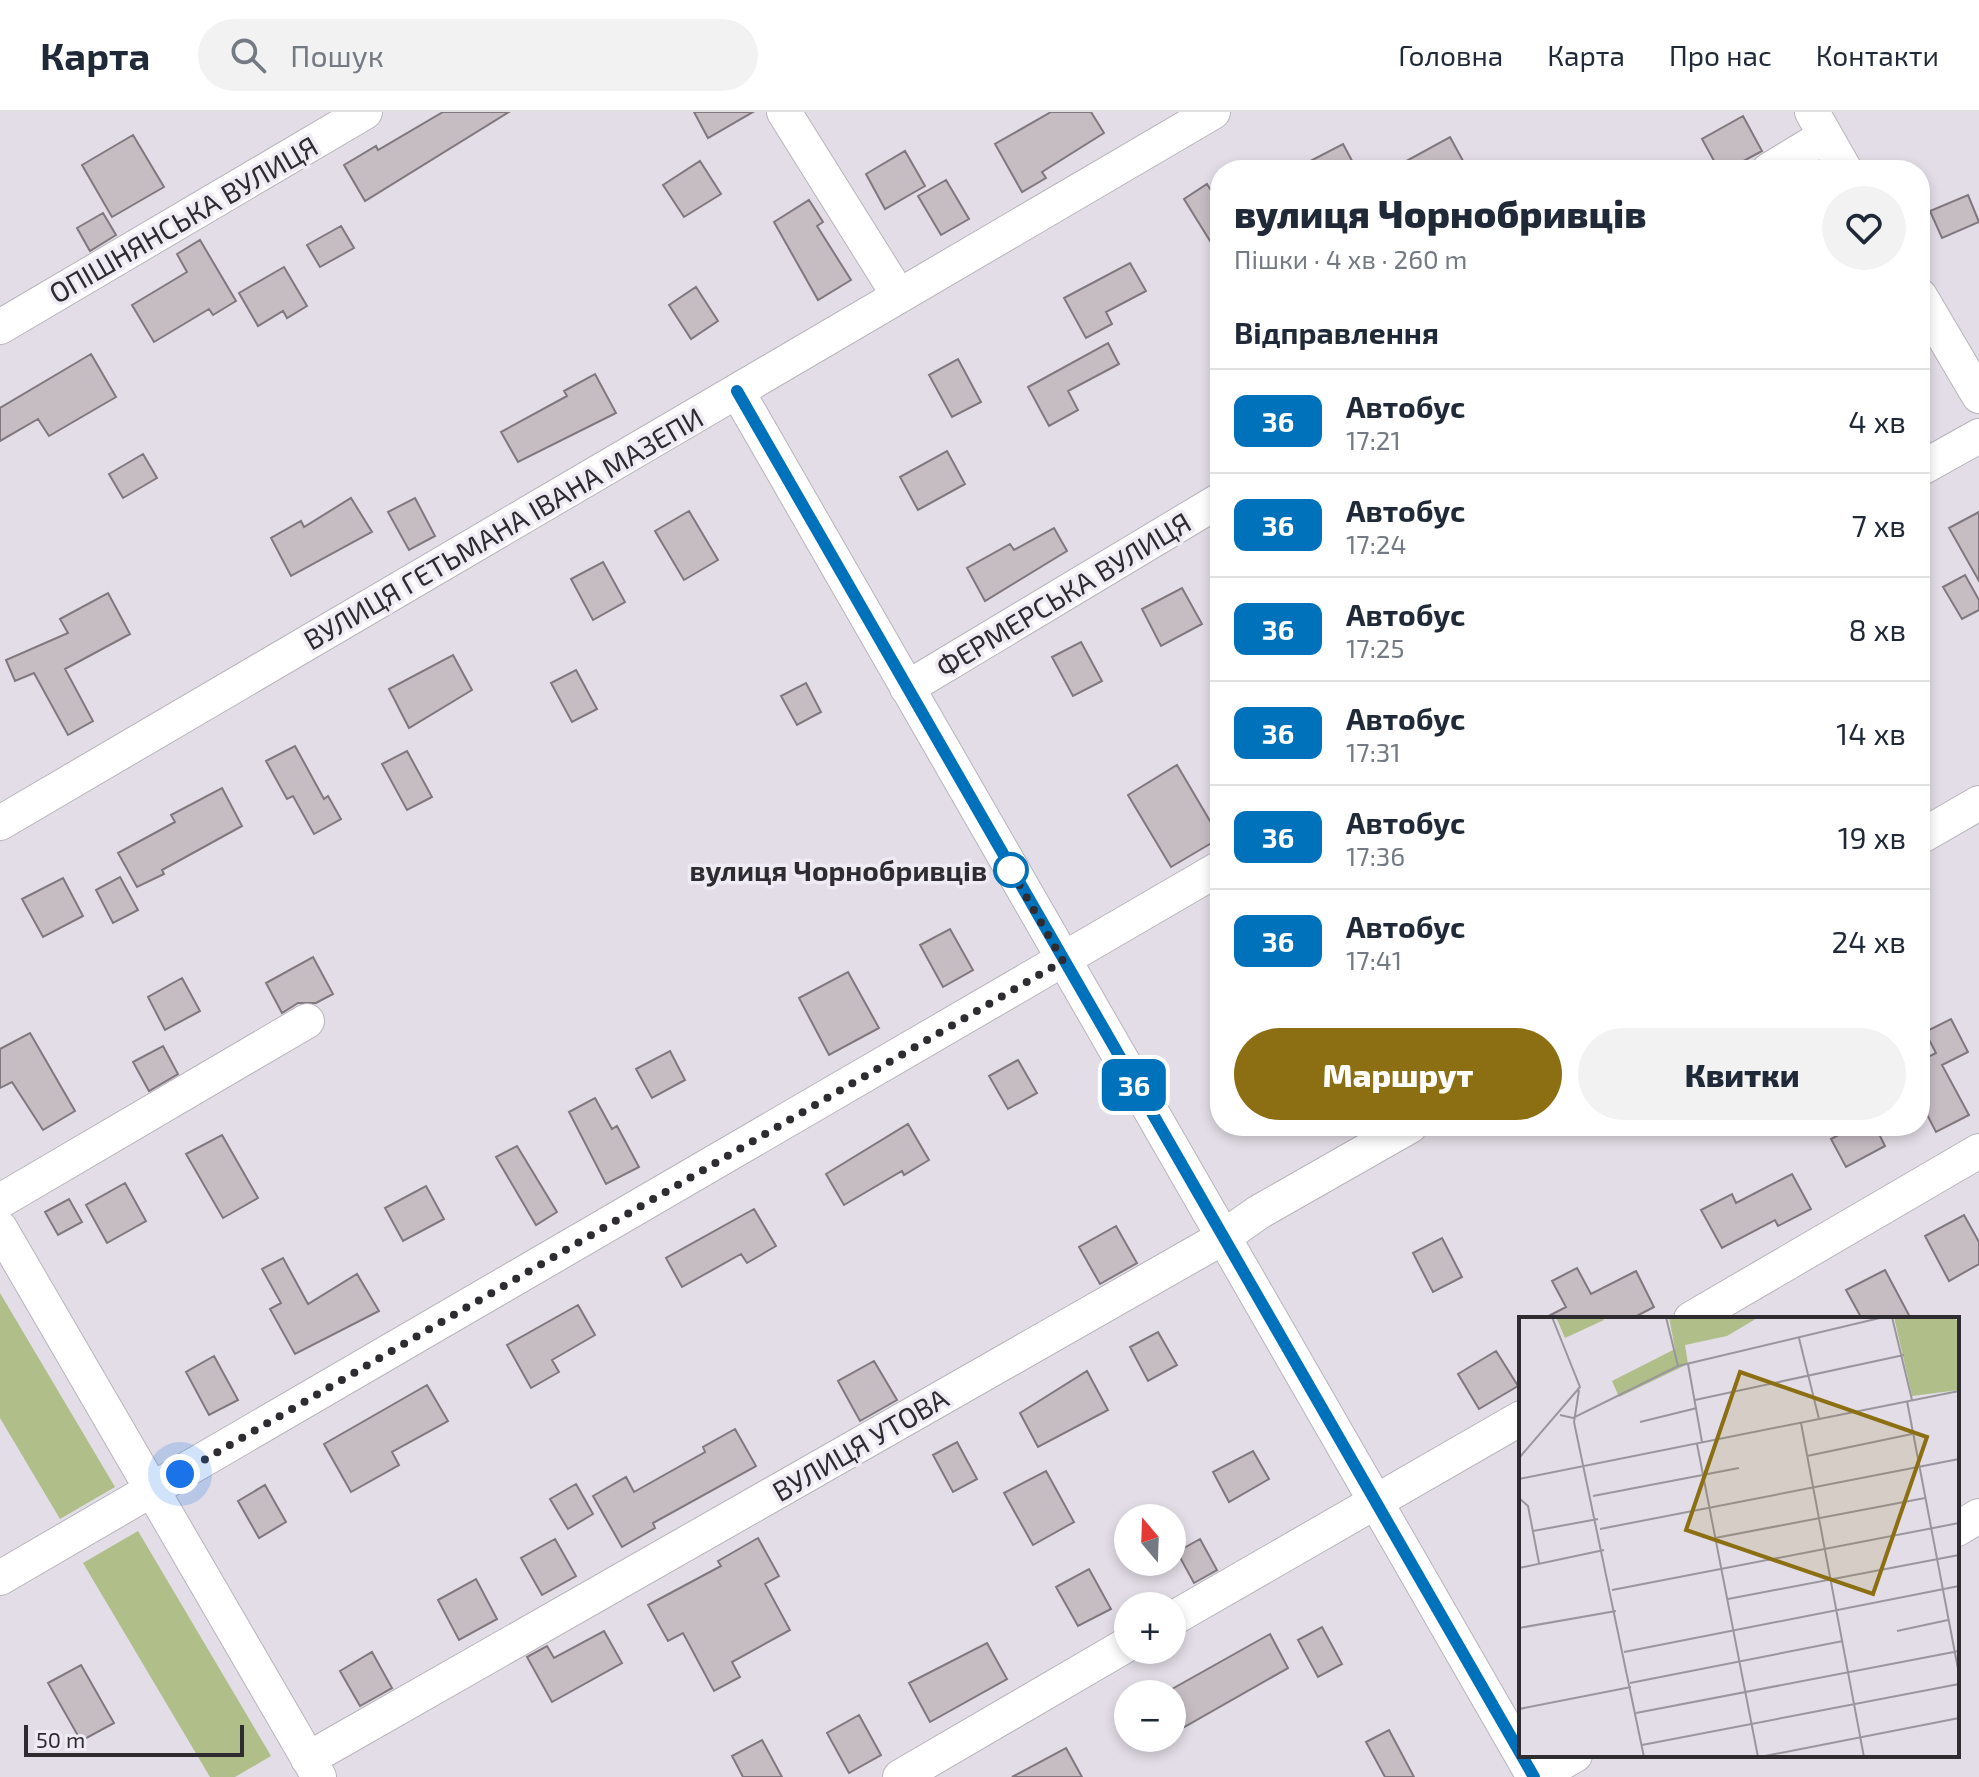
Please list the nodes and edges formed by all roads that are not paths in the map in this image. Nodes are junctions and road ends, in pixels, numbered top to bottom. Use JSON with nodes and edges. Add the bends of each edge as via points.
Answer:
{"nodes":[{"id":1,"x":365,"y":112,"type":"edge"},
{"id":2,"x":784,"y":112,"type":"edge"},
{"id":3,"x":1213,"y":112,"type":"edge"},
{"id":4,"x":1819,"y":124,"type":"edge"},
{"id":5,"x":1780,"y":160,"type":"edge"},
{"id":6,"x":1839,"y":160,"type":"edge"},
{"id":7,"x":899,"y":296,"type":"junction"},
{"id":8,"x":1930,"y":313,"type":"edge"},
{"id":9,"x":0,"y":327,"type":"edge"},
{"id":10,"x":737,"y":391,"type":"junction"},
{"id":11,"x":1979,"y":396,"type":"edge"},
{"id":12,"x":1979,"y":436,"type":"edge"},
{"id":13,"x":1930,"y":463,"type":"edge"},
{"id":14,"x":1210,"y":506,"type":"edge"},
{"id":15,"x":907,"y":688,"type":"junction"},
{"id":16,"x":1979,"y":803,"type":"edge"},
{"id":17,"x":0,"y":823,"type":"edge"},
{"id":18,"x":1930,"y":831,"type":"edge"},
{"id":19,"x":1210,"y":874,"type":"edge"},
{"id":20,"x":1063,"y":961,"type":"junction"},
{"id":21,"x":307,"y":1021,"type":"dead end"},
{"id":22,"x":1392,"y":1136,"type":"edge"},
{"id":23,"x":1979,"y":1151,"type":"edge"},
{"id":24,"x":0,"y":1201,"type":"edge"},
{"id":25,"x":0,"y":1228,"type":"edge"},
{"id":26,"x":1222,"y":1238,"type":"junction"},
{"id":27,"x":1694,"y":1317,"type":"edge"},
{"id":28,"x":1519,"y":1419,"type":"edge"},
{"id":29,"x":152,"y":1490,"type":"junction"},
{"id":30,"x":1372,"y":1502,"type":"junction"},
{"id":31,"x":1979,"y":1516,"type":"edge"},
{"id":32,"x":1959,"y":1528,"type":"edge"},
{"id":33,"x":0,"y":1578,"type":"edge"},
{"id":34,"x":1186,"y":1611,"type":"edge"},
{"id":35,"x":1114,"y":1652,"type":"edge"},
{"id":36,"x":1519,"y":1748,"type":"edge"},
{"id":37,"x":1524,"y":1757,"type":"edge"},
{"id":38,"x":1571,"y":1757,"type":"edge"},
{"id":39,"x":314,"y":1768,"type":"edge"},
{"id":40,"x":900,"y":1777,"type":"edge"},
{"id":41,"x":1536,"y":1777,"type":"edge"}],
"edges":[{"from":1,"to":9,"type":"street","name":"ОПІШНЯНСЬКА ВУЛИЦЯ"},
{"from":2,"to":7,"type":"street"},
{"from":3,"to":7,"type":"street","name":"ВУЛИЦЯ ГЕТЬМАНА ІВАНА МАЗЕПИ"},
{"from":4,"to":5,"type":"street"},
{"from":4,"to":6,"type":"street"},
{"from":7,"to":10,"type":"street","name":"ВУЛИЦЯ ГЕТЬМАНА ІВАНА МАЗЕПИ"},
{"from":8,"to":11,"type":"street"},
{"from":10,"to":15,"type":"street"},
{"from":10,"to":17,"type":"street","name":"ВУЛИЦЯ ГЕТЬМАНА ІВАНА МАЗЕПИ"},
{"from":12,"to":13,"type":"street"},
{"from":14,"to":15,"type":"street","name":"ФЕРМЕРСЬКА ВУЛИЦЯ"},
{"from":15,"to":20,"type":"street"},
{"from":16,"to":18,"type":"street"},
{"from":19,"to":20,"type":"street"},
{"from":20,"to":26,"type":"street"},
{"from":20,"to":29,"type":"street"},
{"from":21,"to":24,"type":"street"},
{"from":22,"to":26,"type":"street","name":"ВУЛИЦЯ УТОВА"},
{"from":23,"to":27,"type":"street"},
{"from":25,"to":29,"type":"street"},
{"from":26,"to":30,"type":"street"},
{"from":26,"to":39,"type":"street","name":"ВУЛИЦЯ УТОВА"},
{"from":28,"to":30,"type":"street"},
{"from":29,"to":33,"type":"street"},
{"from":29,"to":39,"type":"street"},
{"from":30,"to":34,"type":"street"},
{"from":30,"to":36,"type":"street"},
{"from":31,"to":32,"type":"street"},
{"from":35,"to":40,"type":"street"},
{"from":37,"to":41,"type":"street"},
{"from":38,"to":41,"type":"street"}]}
